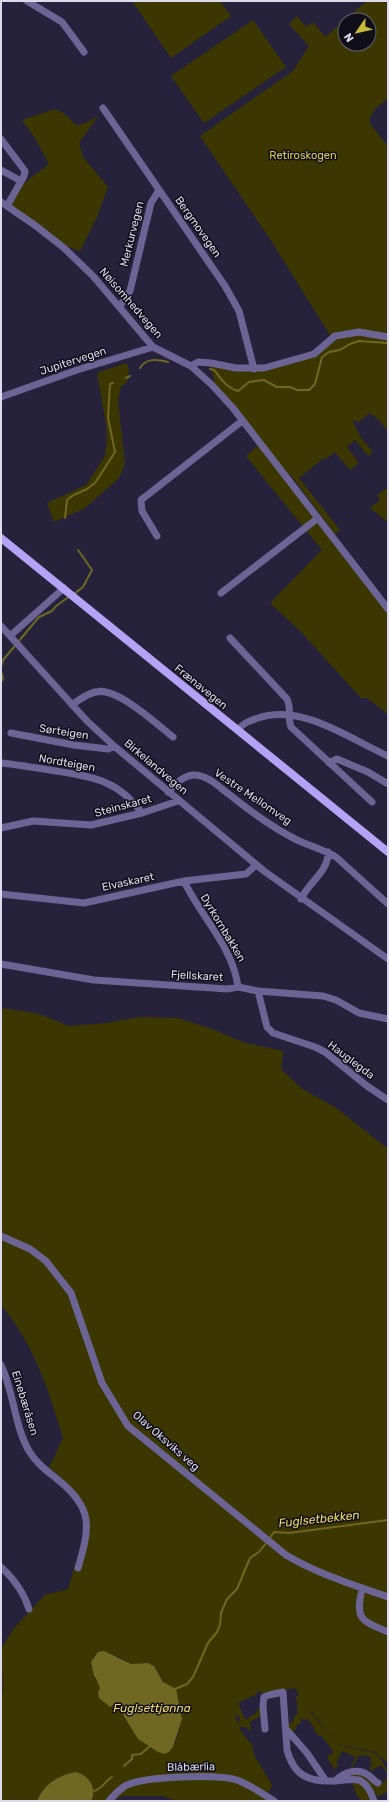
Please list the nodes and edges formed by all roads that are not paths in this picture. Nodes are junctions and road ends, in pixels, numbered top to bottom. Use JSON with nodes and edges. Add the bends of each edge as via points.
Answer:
{"nodes":[{"id":1,"x":27,"y":1,"type":"edge"},
{"id":2,"x":84,"y":52,"type":"dead end"},
{"id":3,"x":103,"y":108,"type":"dead end"},
{"id":4,"x":1,"y":139,"type":"edge"},
{"id":5,"x":1,"y":170,"type":"edge"},
{"id":6,"x":21,"y":181,"type":"junction"},
{"id":7,"x":159,"y":190,"type":"junction"},
{"id":8,"x":4,"y":204,"type":"edge"},
{"id":9,"x":120,"y":306,"type":"junction"},
{"id":10,"x":388,"y":337,"type":"edge"},
{"id":11,"x":153,"y":347,"type":"junction"},
{"id":12,"x":191,"y":366,"type":"junction"},
{"id":13,"x":254,"y":368,"type":"junction"},
{"id":14,"x":2,"y":395,"type":"edge"},
{"id":15,"x":242,"y":421,"type":"junction"},
{"id":16,"x":318,"y":518,"type":"junction"},
{"id":17,"x":157,"y":536,"type":"dead end"},
{"id":18,"x":1,"y":538,"type":"edge"},
{"id":19,"x":64,"y":588,"type":"junction"},
{"id":20,"x":221,"y":593,"type":"dead end"},
{"id":21,"x":388,"y":609,"type":"edge"},
{"id":22,"x":1,"y":626,"type":"edge"},
{"id":23,"x":10,"y":636,"type":"junction"},
{"id":24,"x":230,"y":638,"type":"dead end"},
{"id":25,"x":72,"y":705,"type":"junction"},
{"id":26,"x":290,"y":715,"type":"junction"},
{"id":27,"x":238,"y":730,"type":"junction"},
{"id":28,"x":11,"y":733,"type":"dead end"},
{"id":29,"x":173,"y":737,"type":"dead end"},
{"id":30,"x":114,"y":746,"type":"junction"},
{"id":31,"x":388,"y":756,"type":"edge"},
{"id":32,"x":1,"y":763,"type":"edge"},
{"id":33,"x":329,"y":763,"type":"junction"},
{"id":34,"x":388,"y":784,"type":"edge"},
{"id":35,"x":168,"y":792,"type":"junction"},
{"id":36,"x":178,"y":801,"type":"junction"},
{"id":37,"x":372,"y":802,"type":"dead end"},
{"id":38,"x":142,"y":813,"type":"junction"},
{"id":39,"x":1,"y":828,"type":"edge"},
{"id":40,"x":328,"y":852,"type":"junction"},
{"id":41,"x":388,"y":852,"type":"edge"},
{"id":42,"x":256,"y":865,"type":"junction"},
{"id":43,"x":184,"y":881,"type":"junction"},
{"id":44,"x":1,"y":894,"type":"edge"},
{"id":45,"x":301,"y":899,"type":"junction"},
{"id":46,"x":388,"y":904,"type":"edge"},
{"id":47,"x":388,"y":959,"type":"edge"},
{"id":48,"x":1,"y":964,"type":"edge"},
{"id":49,"x":238,"y":987,"type":"junction"},
{"id":50,"x":258,"y":991,"type":"junction"},
{"id":51,"x":388,"y":1019,"type":"edge"},
{"id":52,"x":388,"y":1100,"type":"edge"},
{"id":53,"x":1,"y":1236,"type":"edge"},
{"id":54,"x":1,"y":1364,"type":"edge"},
{"id":55,"x":1,"y":1568,"type":"edge"},
{"id":56,"x":78,"y":1568,"type":"dead end"},
{"id":57,"x":362,"y":1589,"type":"junction"},
{"id":58,"x":388,"y":1597,"type":"edge"},
{"id":59,"x":29,"y":1610,"type":"dead end"},
{"id":60,"x":388,"y":1632,"type":"edge"},
{"id":61,"x":266,"y":1729,"type":"dead end"},
{"id":62,"x":286,"y":1729,"type":"junction"},
{"id":63,"x":326,"y":1781,"type":"junction"},
{"id":64,"x":334,"y":1781,"type":"junction"},
{"id":65,"x":378,"y":1783,"type":"dead end"},
{"id":66,"x":109,"y":1801,"type":"edge"},
{"id":67,"x":274,"y":1801,"type":"edge"},
{"id":68,"x":374,"y":1801,"type":"edge"}],
"edges":[{"from":1,"to":2,"type":"street","via":[[62,22]]},
{"from":3,"to":7,"type":"street","name":"Bergmovegen"},
{"from":4,"to":6,"type":"street","via":[[25,171]]},
{"from":5,"to":6,"type":"street"},
{"from":6,"to":8,"type":"street"},
{"from":7,"to":9,"type":"street","name":"Merkurvegen","via":[[151,203],[130,291]]},
{"from":7,"to":13,"type":"street","name":"Bergmovegen","via":[[225,286],[239,311]]},
{"from":8,"to":9,"type":"street","name":"Nøisomhedvegen","via":[[64,248]]},
{"from":9,"to":11,"type":"street","name":"Nøisomhedvegen"},
{"from":10,"to":13,"type":"street","via":[[358,332],[347,333],[335,336],[314,354],[264,368]]},
{"from":11,"to":12,"type":"street","name":"Nøisomhedvegen"},
{"from":11,"to":14,"type":"street","name":"Jupitervegen"},
{"from":12,"to":13,"type":"street","via":[[198,362]]},
{"from":12,"to":15,"type":"street","name":"Nøisomhedvegen","via":[[212,385]]},
{"from":15,"to":16,"type":"street","name":"Nøisomhedvegen"},
{"from":15,"to":17,"type":"street","via":[[141,500],[142,511]]},
{"from":16,"to":20,"type":"street"},
{"from":16,"to":21,"type":"street","name":"Nøisomhedvegen"},
{"from":18,"to":19,"type":"main road","name":"Frænavegen"},
{"from":19,"to":23,"type":"street"},
{"from":19,"to":27,"type":"main road","name":"Frænavegen"},
{"from":22,"to":23,"type":"street","name":"Birkelandvegen"},
{"from":23,"to":25,"type":"street","name":"Birkelandvegen"},
{"from":24,"to":26,"type":"street","via":[[284,694],[289,703]]},
{"from":25,"to":29,"type":"street","via":[[93,693],[106,692],[119,696]]},
{"from":25,"to":30,"type":"street","name":"Birkelandvegen"},
{"from":26,"to":27,"type":"street","via":[[265,715],[245,722]]},
{"from":26,"to":31,"type":"street","via":[[312,720]]},
{"from":26,"to":33,"type":"street","via":[[288,719],[291,727]]},
{"from":27,"to":41,"type":"main road","name":"Frænavegen"},
{"from":28,"to":30,"type":"street","name":"Sørteigen","via":[[74,745],[108,749]]},
{"from":30,"to":35,"type":"street","name":"Birkelandvegen"},
{"from":32,"to":38,"type":"street","name":"Nordteigen","via":[[94,777],[117,788]]},
{"from":33,"to":34,"type":"street","via":[[338,759]]},
{"from":33,"to":37,"type":"street"},
{"from":35,"to":36,"type":"street","name":"Birkelandvegen"},
{"from":35,"to":40,"type":"street","name":"Vestre Mellomveg","via":[[187,776],[202,777],[210,780],[267,823],[297,840]]},
{"from":36,"to":38,"type":"street","name":"Steinskaret"},
{"from":36,"to":42,"type":"street","name":"Birkelandvegen"},
{"from":38,"to":39,"type":"street","name":"Steinskaret","via":[[91,825],[33,821]]},
{"from":40,"to":45,"type":"street","via":[[328,863]]},
{"from":40,"to":46,"type":"street","name":"Vestre Mellomveg"},
{"from":42,"to":43,"type":"street","name":"Elvaskaret","via":[[246,874]]},
{"from":42,"to":45,"type":"street","name":"Birkelandvegen"},
{"from":43,"to":44,"type":"street","name":"Elvaskaret","via":[[84,903]]},
{"from":43,"to":49,"type":"street","name":"Dyrkornbakken","via":[[193,901],[233,962]]},
{"from":45,"to":47,"type":"street","name":"Birkelandvegen"},
{"from":48,"to":49,"type":"street","name":"Fjellskaret","via":[[94,980],[227,989]]},
{"from":49,"to":50,"type":"street","name":"Fjellskaret"},
{"from":50,"to":51,"type":"street","name":"Fjellskaret","via":[[323,996],[359,1012]]},
{"from":50,"to":52,"type":"street","name":"Hauglegda","via":[[267,1027],[273,1033],[324,1052]]},
{"from":53,"to":57,"type":"street","name":"Olav Oksviks veg","via":[[30,1249],[46,1261],[71,1293],[102,1383],[128,1426],[286,1555],[305,1566]]},
{"from":54,"to":56,"type":"street","name":"Einebæråsen","via":[[22,1436],[30,1453],[44,1469],[68,1488],[81,1504],[87,1520],[87,1537]]},
{"from":55,"to":59,"type":"street","via":[[22,1591]]},
{"from":57,"to":58,"type":"street","name":"Olav Oksviks veg"},
{"from":57,"to":60,"type":"street","via":[[358,1609],[361,1618]]},
{"from":61,"to":62,"type":"street","via":[[264,1697],[283,1692]]},
{"from":62,"to":63,"type":"street","via":[[307,1753]]},
{"from":62,"to":63,"type":"street","via":[[289,1758],[297,1771],[306,1778]]},
{"from":63,"to":64,"type":"street"},
{"from":64,"to":65,"type":"street","via":[[344,1774],[356,1771],[367,1774]]},
{"from":64,"to":68,"type":"street","via":[[351,1779],[363,1782],[370,1789]]},
{"from":66,"to":67,"type":"street","name":"Blåbærlia","via":[[123,1787],[155,1778],[224,1777],[250,1786]]}]}
